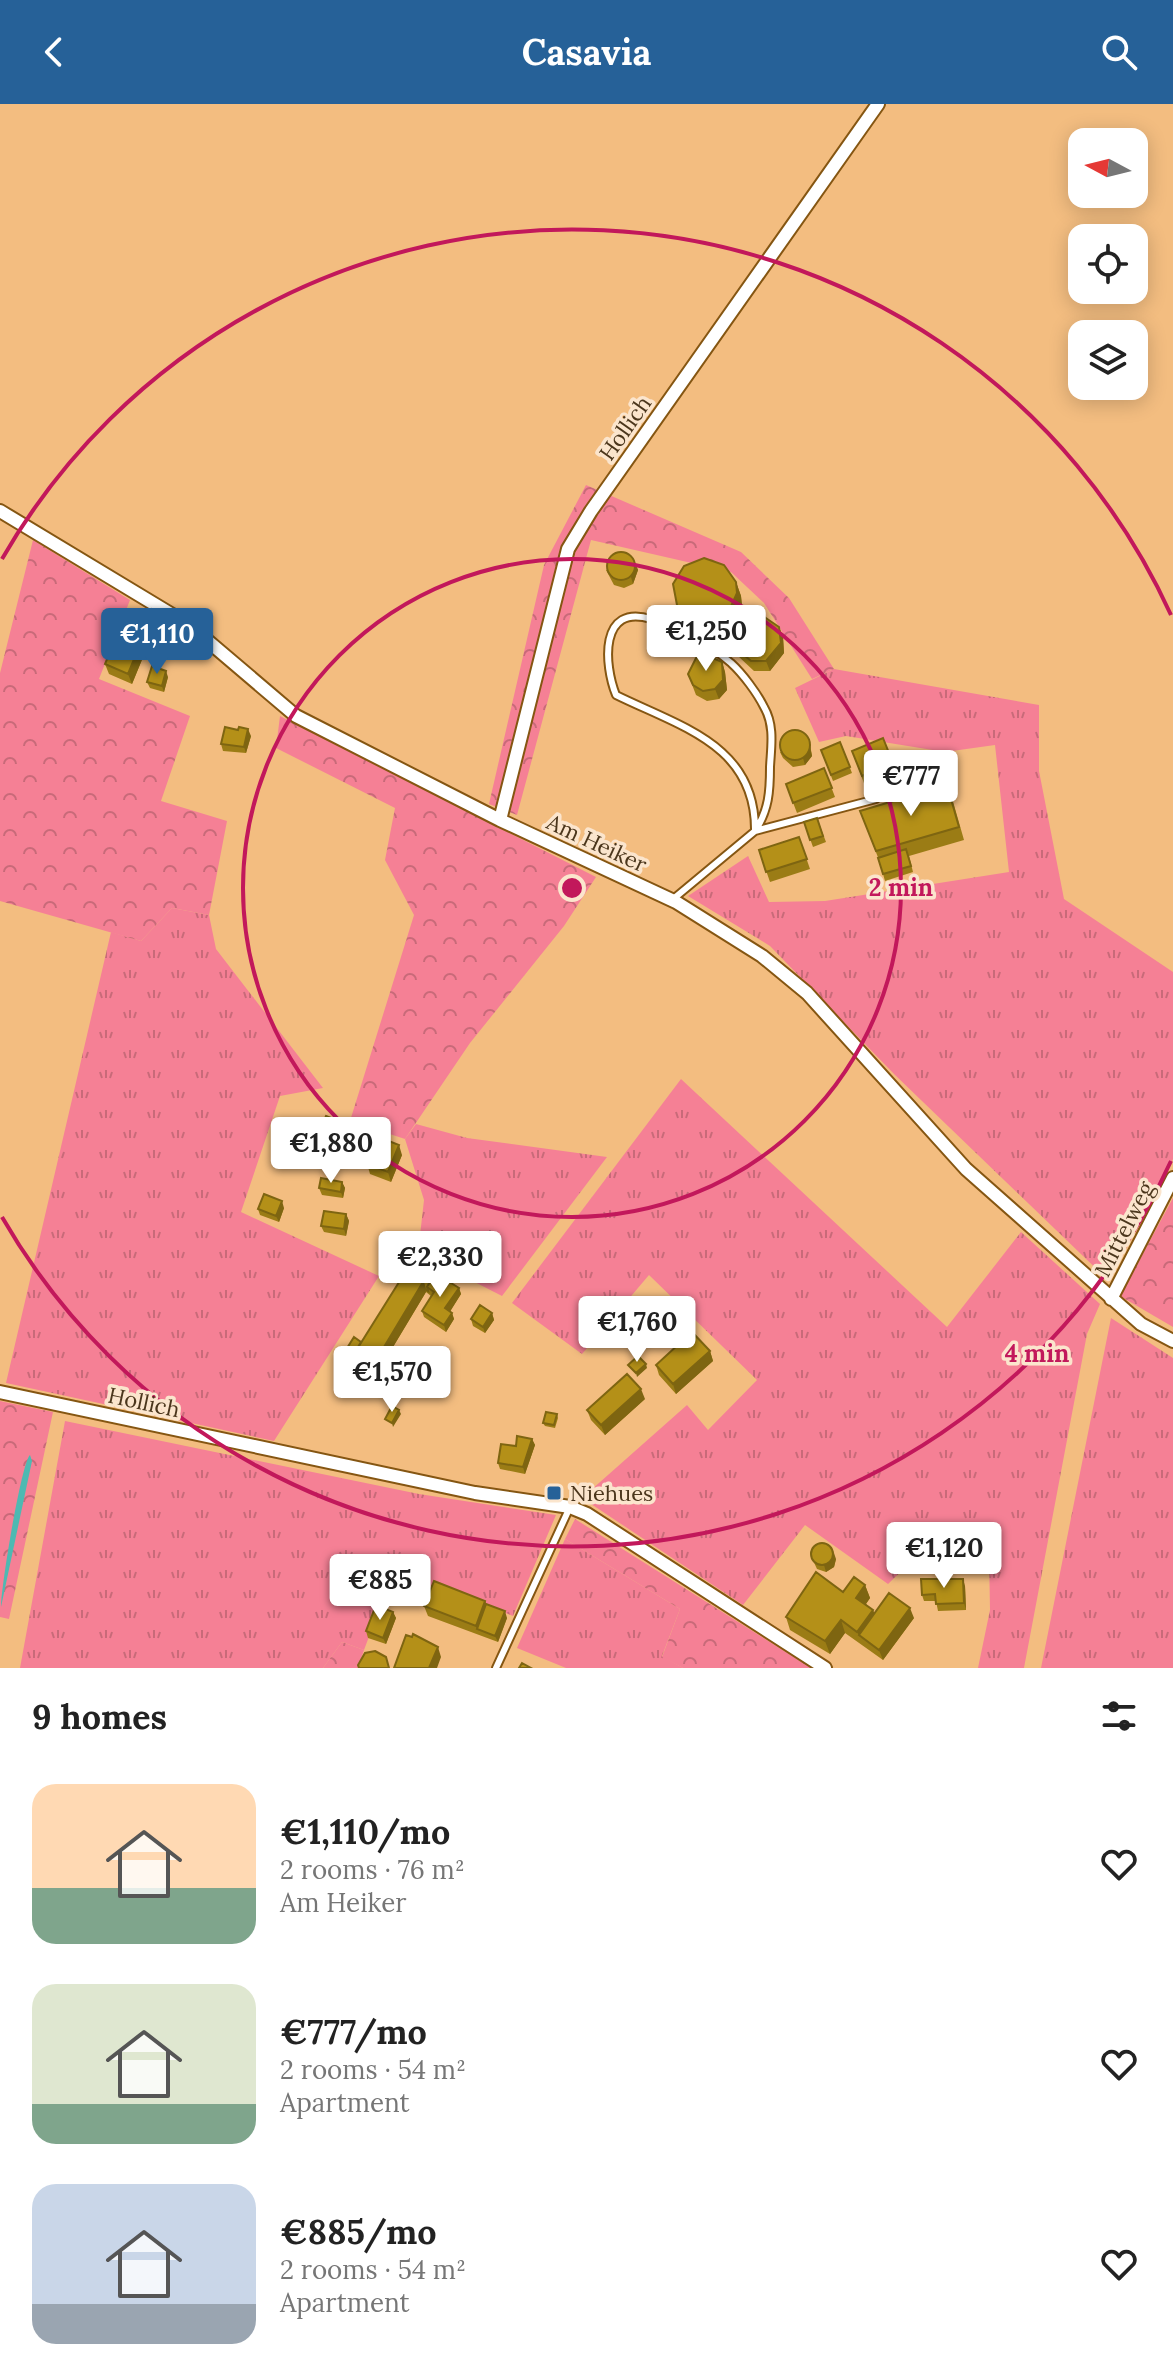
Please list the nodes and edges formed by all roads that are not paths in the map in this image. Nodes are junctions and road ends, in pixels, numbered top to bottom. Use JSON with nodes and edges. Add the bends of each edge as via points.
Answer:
{"nodes":[{"id":1,"x":878,"y":104,"type":"edge"},
{"id":2,"x":0,"y":511,"type":"edge"},
{"id":3,"x":876,"y":799,"type":"dead end"},
{"id":4,"x":500,"y":820,"type":"junction"},
{"id":5,"x":755,"y":831,"type":"junction"},
{"id":6,"x":672,"y":900,"type":"junction"},
{"id":7,"x":1173,"y":1178,"type":"edge"},
{"id":8,"x":1111,"y":1299,"type":"junction"},
{"id":9,"x":1173,"y":1341,"type":"edge"},
{"id":10,"x":0,"y":1392,"type":"edge"},
{"id":11,"x":570,"y":1507,"type":"junction"},
{"id":12,"x":496,"y":1668,"type":"edge"},
{"id":13,"x":825,"y":1668,"type":"edge"}],
"edges":[{"from":1,"to":4,"type":"street","name":"Hollich","via":[[568,549]]},
{"from":2,"to":4,"type":"street","name":"Am Heiker","via":[[189,625],[296,716]]},
{"from":3,"to":5,"type":"lane"},
{"from":4,"to":6,"type":"street","name":"Am Heiker"},
{"from":5,"to":5,"type":"lane","via":[[748,786],[737,764],[705,738],[616,695],[605,645],[615,627],[630,618],[649,618],[675,629],[732,664],[766,709],[773,739],[770,791],[766,815]]},
{"from":5,"to":6,"type":"lane"},
{"from":6,"to":8,"type":"street","name":"Am Heiker","via":[[762,956],[807,993],[966,1169]]},
{"from":7,"to":8,"type":"street","name":"Mittelweg"},
{"from":8,"to":9,"type":"street","name":"Am Heiker"},
{"from":10,"to":11,"type":"street","name":"Hollich","via":[[475,1493]]},
{"from":11,"to":12,"type":"lane"},
{"from":11,"to":13,"type":"street","name":"Hollich"}]}
